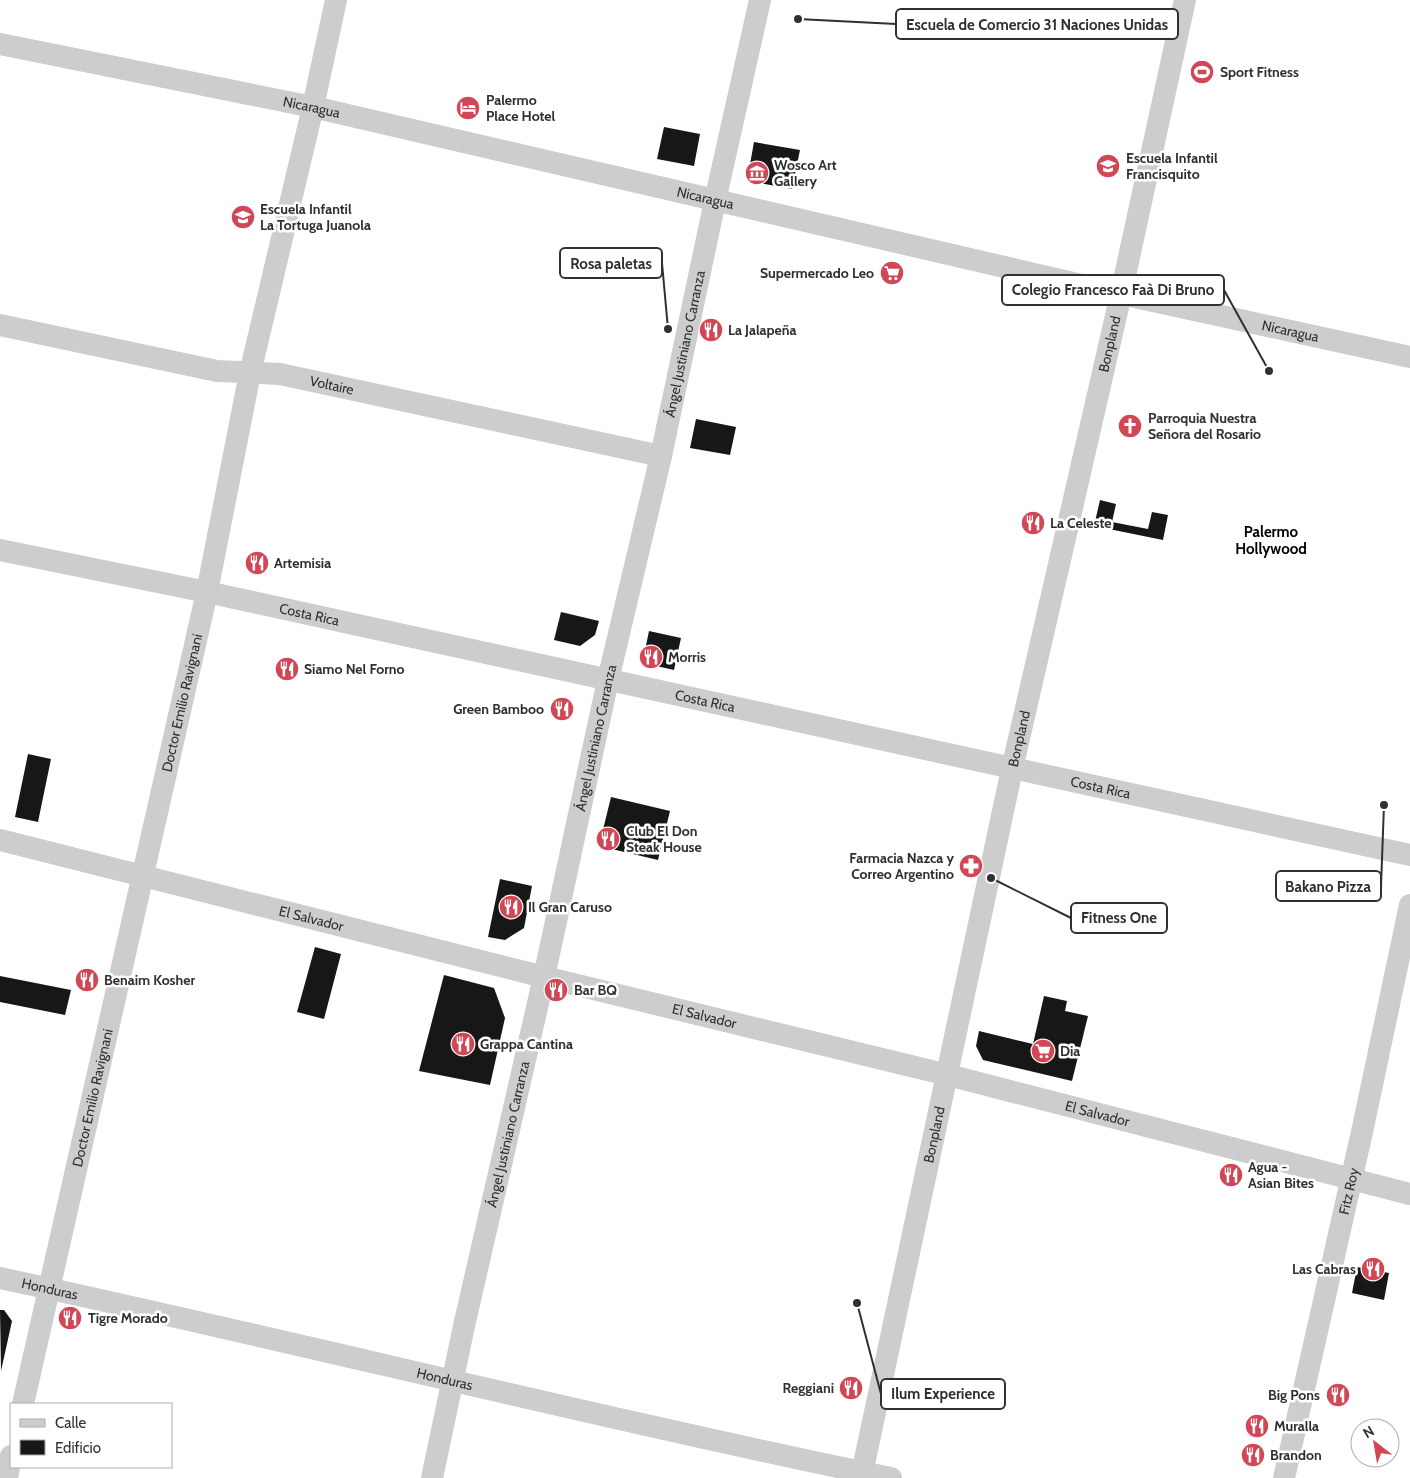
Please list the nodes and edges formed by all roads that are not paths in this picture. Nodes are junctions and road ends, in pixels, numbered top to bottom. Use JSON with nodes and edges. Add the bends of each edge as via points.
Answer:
{"nodes":[{"id":1,"x":336,"y":0,"type":"edge"},
{"id":2,"x":760,"y":0,"type":"edge"},
{"id":3,"x":1185,"y":0,"type":"edge"},
{"id":4,"x":0,"y":44,"type":"edge"},
{"id":5,"x":313,"y":107,"type":"junction"},
{"id":6,"x":715,"y":201,"type":"junction"},
{"id":7,"x":1121,"y":294,"type":"junction"},
{"id":8,"x":0,"y":325,"type":"edge"},
{"id":9,"x":1410,"y":357,"type":"edge"},
{"id":10,"x":250,"y":372,"type":"junction"},
{"id":11,"x":661,"y":456,"type":"junction"},
{"id":12,"x":0,"y":550,"type":"edge"},
{"id":13,"x":207,"y":592,"type":"junction"},
{"id":14,"x":608,"y":680,"type":"junction"},
{"id":15,"x":1012,"y":769,"type":"junction"},
{"id":16,"x":0,"y":840,"type":"edge"},
{"id":17,"x":1410,"y":855,"type":"edge"},
{"id":18,"x":142,"y":874,"type":"junction"},
{"id":19,"x":1410,"y":904,"type":"edge"},
{"id":20,"x":544,"y":977,"type":"junction"},
{"id":21,"x":948,"y":1075,"type":"junction"},
{"id":22,"x":1352,"y":1178,"type":"junction"},
{"id":23,"x":1410,"y":1194,"type":"edge"},
{"id":24,"x":0,"y":1278,"type":"edge"},
{"id":25,"x":48,"y":1289,"type":"junction"},
{"id":26,"x":453,"y":1381,"type":"junction"},
{"id":27,"x":22,"y":1403,"type":"edge"},
{"id":28,"x":10,"y":1460,"type":"edge"},
{"id":29,"x":862,"y":1475,"type":"edge"},
{"id":30,"x":6,"y":1478,"type":"edge"},
{"id":31,"x":432,"y":1478,"type":"edge"},
{"id":32,"x":891,"y":1478,"type":"edge"},
{"id":33,"x":1284,"y":1478,"type":"edge"}],
"edges":[{"from":1,"to":5,"type":"street","name":"Doctor Emilio Ravignani"},
{"from":2,"to":6,"type":"street","name":"Ángel Justiniano Carranza"},
{"from":3,"to":7,"type":"street","name":"Bonpland"},
{"from":4,"to":5,"type":"street","name":"Nicaragua"},
{"from":5,"to":6,"type":"street","name":"Nicaragua"},
{"from":5,"to":10,"type":"street","name":"Doctor Emilio Ravignani"},
{"from":6,"to":7,"type":"street","name":"Nicaragua"},
{"from":6,"to":11,"type":"street","name":"Ángel Justiniano Carranza"},
{"from":7,"to":9,"type":"street","name":"Nicaragua"},
{"from":7,"to":15,"type":"street","name":"Bonpland"},
{"from":8,"to":10,"type":"street","name":"Voltaire","via":[[217,371]]},
{"from":10,"to":11,"type":"street","name":"Voltaire","via":[[280,374]]},
{"from":10,"to":13,"type":"street","name":"Doctor Emilio Ravignani"},
{"from":11,"to":14,"type":"street","name":"Ángel Justiniano Carranza"},
{"from":12,"to":13,"type":"street","name":"Costa Rica"},
{"from":13,"to":14,"type":"street","name":"Costa Rica"},
{"from":13,"to":18,"type":"street","name":"Doctor Emilio Ravignani"},
{"from":14,"to":15,"type":"street","name":"Costa Rica"},
{"from":14,"to":20,"type":"street","name":"Ángel Justiniano Carranza"},
{"from":15,"to":17,"type":"street","name":"Costa Rica"},
{"from":15,"to":21,"type":"street","name":"Bonpland"},
{"from":16,"to":18,"type":"street","name":"El Salvador"},
{"from":18,"to":20,"type":"street","name":"El Salvador"},
{"from":18,"to":25,"type":"street","name":"Doctor Emilio Ravignani"},
{"from":19,"to":22,"type":"street","name":"Fitz Roy"},
{"from":20,"to":21,"type":"street","name":"El Salvador"},
{"from":20,"to":26,"type":"street","name":"Ángel Justiniano Carranza"},
{"from":21,"to":22,"type":"street","name":"El Salvador"},
{"from":21,"to":29,"type":"street","name":"Bonpland"},
{"from":22,"to":23,"type":"street","name":"El Salvador"},
{"from":22,"to":33,"type":"street","name":"Fitz Roy"},
{"from":24,"to":25,"type":"street","name":"Honduras"},
{"from":25,"to":26,"type":"street","name":"Honduras"},
{"from":25,"to":27,"type":"street","name":"Doctor Emilio Ravignani"},
{"from":26,"to":29,"type":"street","name":"Honduras"},
{"from":26,"to":31,"type":"street","name":"Ángel Justiniano Carranza"},
{"from":28,"to":30,"type":"street"},
{"from":29,"to":32,"type":"street","name":"Honduras"}]}
